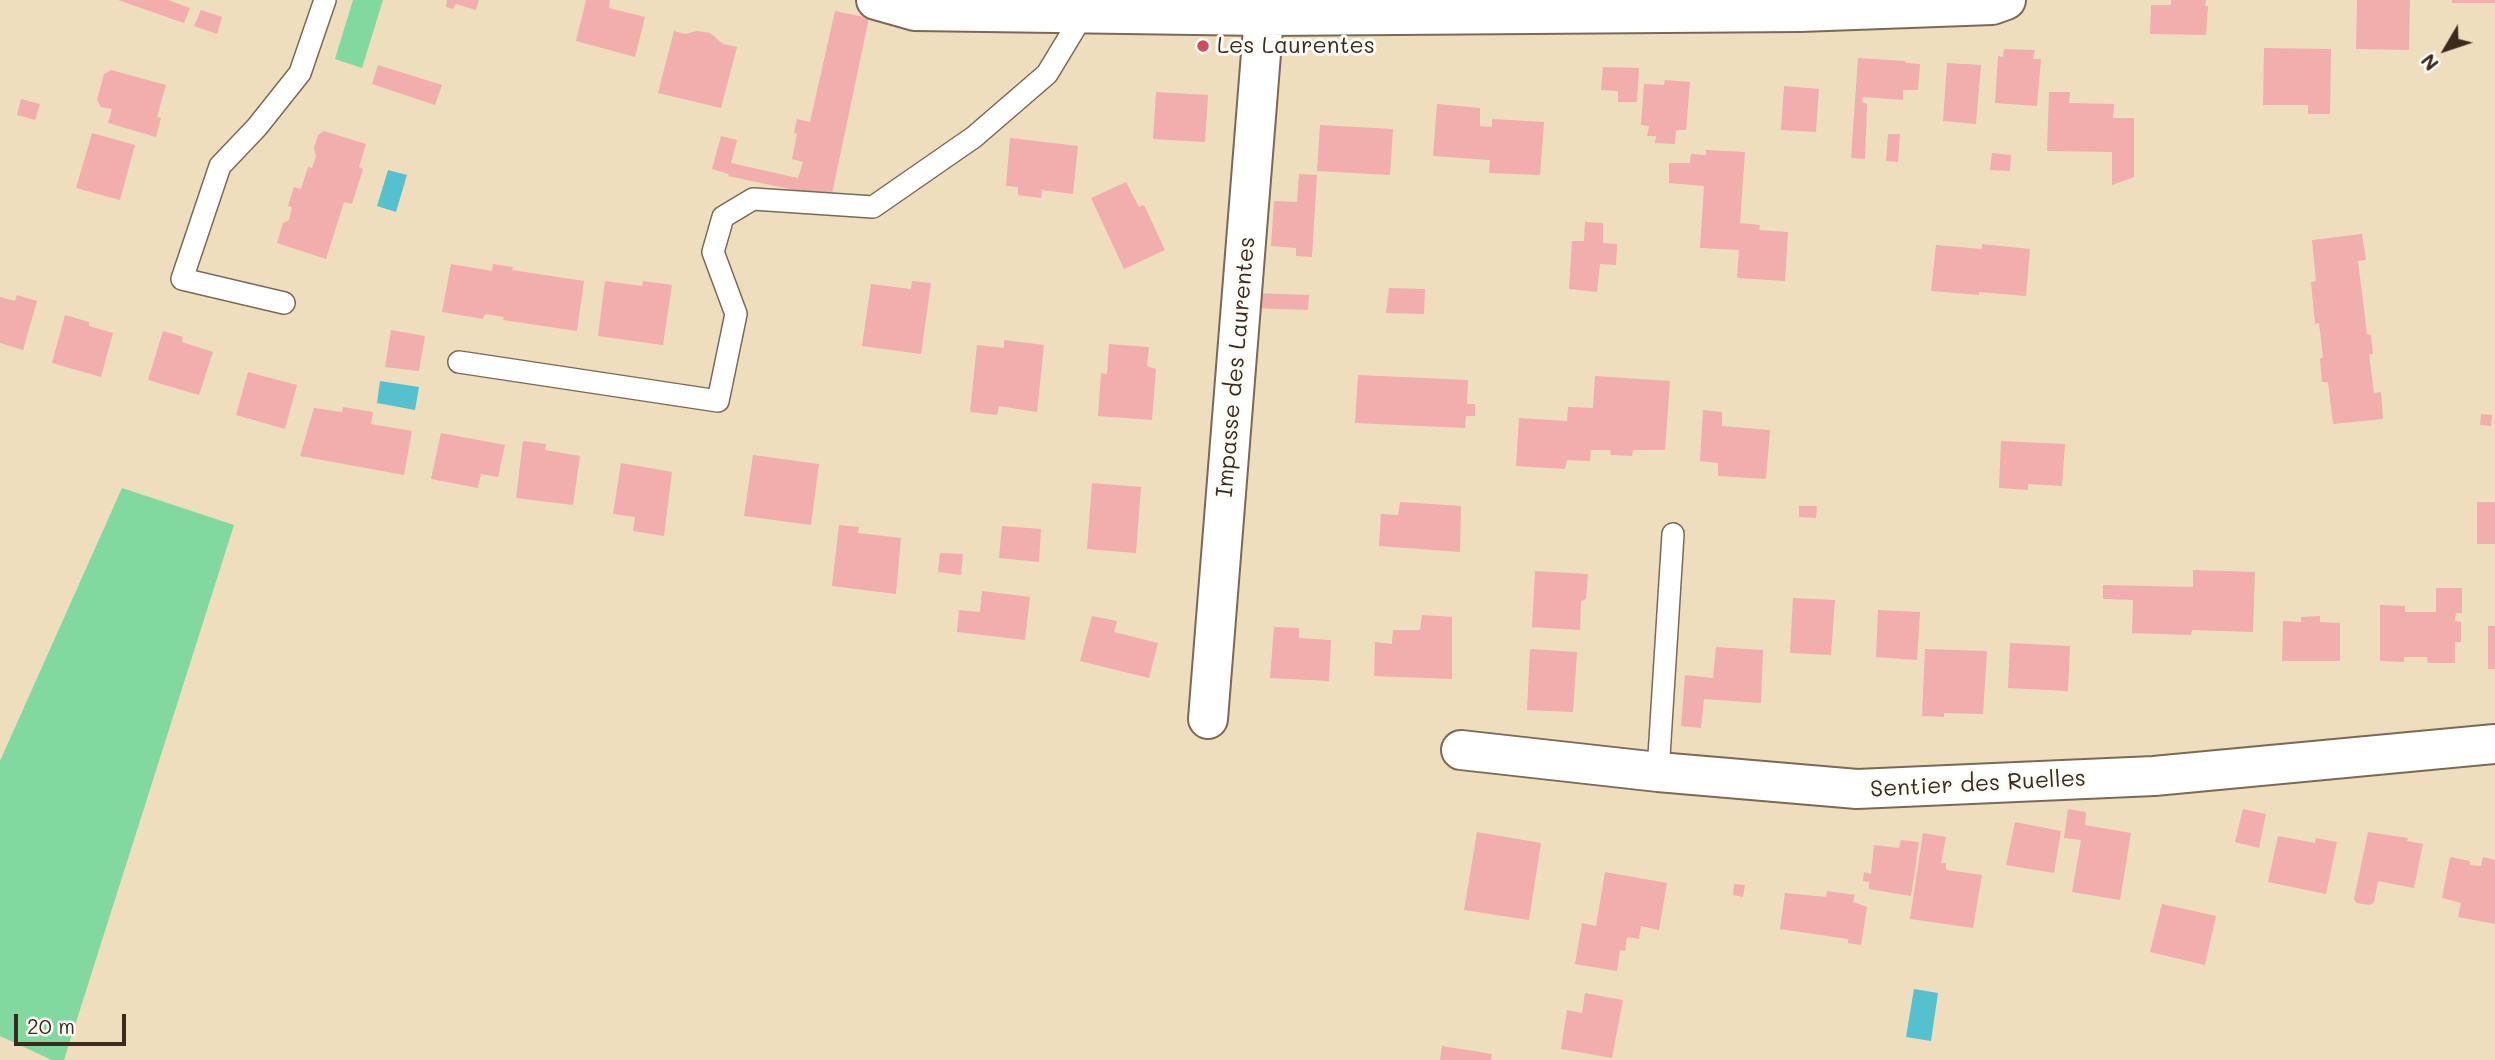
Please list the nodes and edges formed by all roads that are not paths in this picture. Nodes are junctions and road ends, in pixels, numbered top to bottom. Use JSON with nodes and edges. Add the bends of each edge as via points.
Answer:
{"nodes":[{"id":1,"x":325,"y":0,"type":"edge"},
{"id":2,"x":876,"y":0,"type":"edge"},
{"id":3,"x":2006,"y":0,"type":"edge"},
{"id":4,"x":1634,"y":6,"type":"edge"},
{"id":5,"x":1084,"y":13,"type":"junction"},
{"id":6,"x":1264,"y":16,"type":"junction"},
{"id":7,"x":284,"y":303,"type":"dead end"},
{"id":8,"x":459,"y":362,"type":"dead end"},
{"id":9,"x":1673,"y":534,"type":"dead end"},
{"id":10,"x":1208,"y":719,"type":"dead end"},
{"id":11,"x":2495,"y":744,"type":"edge"},
{"id":12,"x":1461,"y":750,"type":"dead end"},
{"id":13,"x":1658,"y":772,"type":"junction"}],
"edges":[{"from":1,"to":7,"type":"lane","via":[[300,73],[220,166],[182,279]]},
{"from":2,"to":5,"type":"street","via":[[915,11]]},
{"from":3,"to":4,"type":"street","via":[[1992,5],[1800,12]]},
{"from":4,"to":6,"type":"street"},
{"from":5,"to":6,"type":"street"},
{"from":5,"to":8,"type":"lane","via":[[1047,74],[974,137],[873,207],[753,199],[723,217],[713,251],[736,313],[718,401]]},
{"from":6,"to":10,"type":"street","name":"Impasse des Laurentes"},
{"from":9,"to":13,"type":"lane"},
{"from":11,"to":13,"type":"street","name":"Sentier des Ruelles","via":[[2154,776],[1857,789]]},
{"from":12,"to":13,"type":"street","name":"Sentier des Ruelles"}]}
